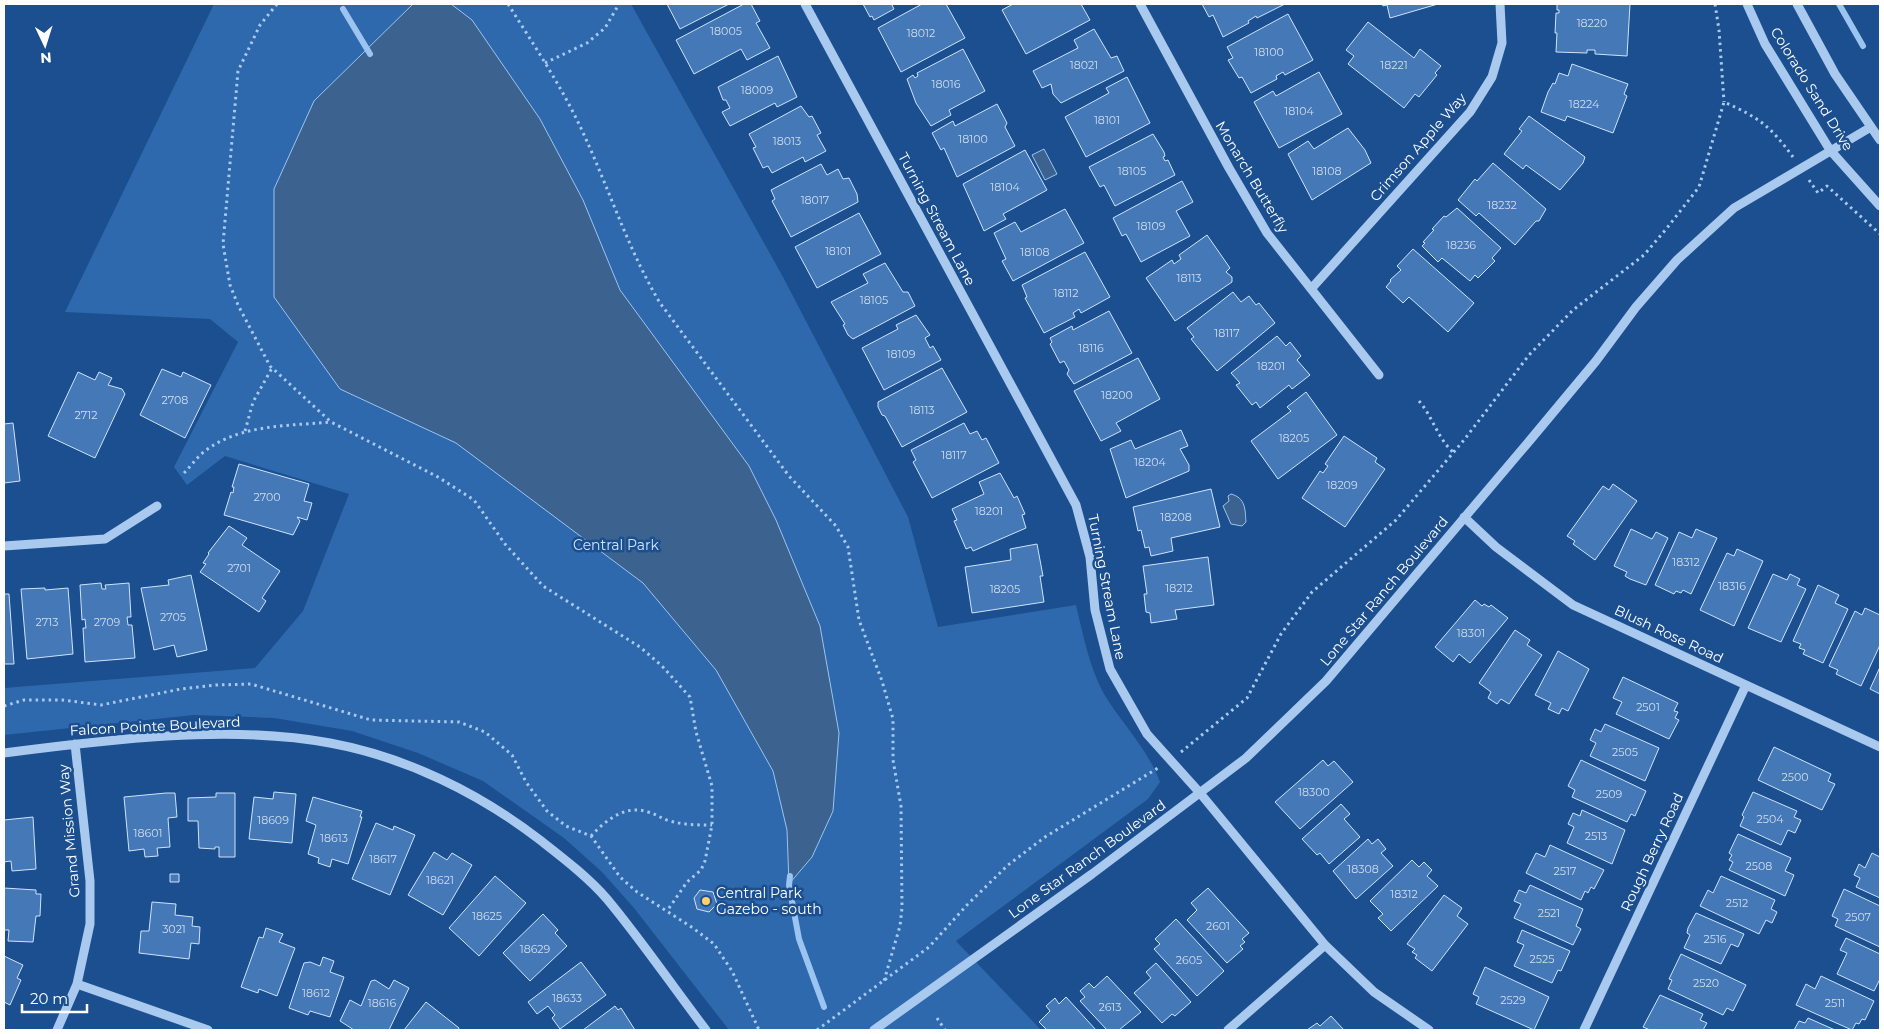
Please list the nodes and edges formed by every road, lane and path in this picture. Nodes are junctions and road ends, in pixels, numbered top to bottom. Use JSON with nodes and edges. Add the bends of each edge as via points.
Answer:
{"nodes":[{"id":1,"x":277,"y":4,"type":"edge"},
{"id":2,"x":508,"y":4,"type":"edge"},
{"id":3,"x":619,"y":4,"type":"edge"},
{"id":4,"x":805,"y":4,"type":"edge"},
{"id":5,"x":1140,"y":4,"type":"edge"},
{"id":6,"x":1500,"y":4,"type":"edge"},
{"id":7,"x":1715,"y":4,"type":"edge"},
{"id":8,"x":1747,"y":4,"type":"edge"},
{"id":9,"x":1797,"y":4,"type":"edge"},
{"id":10,"x":546,"y":63,"type":"junction"},
{"id":11,"x":1724,"y":102,"type":"junction"},
{"id":12,"x":1871,"y":127,"type":"junction"},
{"id":13,"x":1880,"y":140,"type":"edge"},
{"id":14,"x":1782,"y":142,"type":"dead end"},
{"id":15,"x":1830,"y":150,"type":"junction"},
{"id":16,"x":1818,"y":193,"type":"dead end"},
{"id":17,"x":1880,"y":206,"type":"edge"},
{"id":18,"x":1880,"y":234,"type":"edge"},
{"id":19,"x":1311,"y":289,"type":"junction"},
{"id":20,"x":272,"y":368,"type":"junction"},
{"id":21,"x":1380,"y":375,"type":"dead end"},
{"id":22,"x":1419,"y":401,"type":"dead end"},
{"id":23,"x":331,"y":422,"type":"junction"},
{"id":24,"x":245,"y":431,"type":"junction"},
{"id":25,"x":1454,"y":453,"type":"junction"},
{"id":26,"x":184,"y":473,"type":"dead end"},
{"id":27,"x":157,"y":506,"type":"dead end"},
{"id":28,"x":1464,"y":517,"type":"junction"},
{"id":29,"x":4,"y":546,"type":"edge"},
{"id":30,"x":1746,"y":685,"type":"junction"},
{"id":31,"x":75,"y":744,"type":"junction"},
{"id":32,"x":1880,"y":746,"type":"edge"},
{"id":33,"x":1185,"y":748,"type":"dead end"},
{"id":34,"x":4,"y":753,"type":"edge"},
{"id":35,"x":1151,"y":772,"type":"dead end"},
{"id":36,"x":1200,"y":793,"type":"junction"},
{"id":37,"x":712,"y":825,"type":"junction"},
{"id":38,"x":591,"y":836,"type":"dead end"},
{"id":39,"x":667,"y":911,"type":"dead end"},
{"id":40,"x":1325,"y":945,"type":"junction"},
{"id":41,"x":884,"y":980,"type":"junction"},
{"id":42,"x":77,"y":984,"type":"junction"},
{"id":43,"x":937,"y":1018,"type":"dead end"},
{"id":44,"x":58,"y":1030,"type":"edge"},
{"id":45,"x":208,"y":1030,"type":"edge"},
{"id":46,"x":706,"y":1030,"type":"edge"},
{"id":47,"x":817,"y":1030,"type":"edge"},
{"id":48,"x":874,"y":1030,"type":"edge"},
{"id":49,"x":945,"y":1030,"type":"edge"},
{"id":50,"x":1228,"y":1030,"type":"edge"},
{"id":51,"x":1429,"y":1030,"type":"edge"},
{"id":52,"x":1584,"y":1030,"type":"edge"}],
"edges":[{"from":1,"to":20,"type":"path","via":[[260,26],[238,71],[223,244],[230,285]]},
{"from":2,"to":10,"type":"path"},
{"from":3,"to":10,"type":"path","via":[[605,28],[586,43]]},
{"from":4,"to":36,"type":"street","name":"Turning Stream Lane","via":[[1076,505],[1090,557],[1095,610],[1110,669],[1146,734]]},
{"from":5,"to":19,"type":"street","name":"Monarch Butterfly","via":[[1267,233]]},
{"from":6,"to":19,"type":"street","name":"Crimson Apple Way","via":[[1502,43],[1492,77],[1470,112]]},
{"from":7,"to":11,"type":"path"},
{"from":8,"to":15,"type":"street","name":"Colorado Sand Drive","via":[[1765,44]]},
{"from":9,"to":12,"type":"street","name":"Colorado Sand Drive","via":[[1835,74]]},
{"from":10,"to":41,"type":"path","via":[[577,120],[642,273],[660,303],[789,476],[836,526],[848,546],[859,620],[893,719],[893,760],[901,806],[902,908]]},
{"from":11,"to":14,"type":"path","via":[[1747,112],[1772,129]]},
{"from":11,"to":25,"type":"path","via":[[1699,187],[1644,255],[1573,310],[1529,355]]},
{"from":12,"to":13,"type":"street","name":"Colorado Sand Drive"},
{"from":12,"to":15,"type":"street","name":"Lone Star Ranch Boulevard"},
{"from":15,"to":17,"type":"street","name":"Colorado Sand Drive"},
{"from":15,"to":28,"type":"street","name":"Lone Star Ranch Boulevard","via":[[1734,208],[1677,260]]},
{"from":16,"to":18,"type":"path","via":[[1827,186]]},
{"from":19,"to":21,"type":"street","name":"Monarch Butterfly"},
{"from":20,"to":23,"type":"path"},
{"from":20,"to":24,"type":"path","via":[[252,402]]},
{"from":22,"to":25,"type":"path","via":[[1433,419],[1444,444]]},
{"from":23,"to":24,"type":"path"},
{"from":23,"to":37,"type":"path","via":[[438,477],[474,500],[516,559],[543,586],[640,647],[662,666],[690,697],[696,732],[712,786]]},
{"from":24,"to":26,"type":"path","via":[[223,439],[204,452]]},
{"from":25,"to":33,"type":"path","via":[[1396,520],[1312,592],[1281,634],[1247,698]]},
{"from":27,"to":29,"type":"street","via":[[104,539]]},
{"from":28,"to":30,"type":"street","name":"Blush Rose Road","via":[[1573,605]]},
{"from":28,"to":36,"type":"street","name":"Lone Star Ranch Boulevard","via":[[1326,680],[1246,758]]},
{"from":30,"to":32,"type":"street","name":"Blush Rose Road"},
{"from":30,"to":52,"type":"street","name":"Rough Berry Road"},
{"from":31,"to":34,"type":"street","name":"Falcon Pointe Boulevard"},
{"from":31,"to":42,"type":"street","name":"Grand Mission Way","via":[[90,882],[90,924]]},
{"from":31,"to":46,"type":"street","name":"Falcon Pointe Boulevard","via":[[215,734],[276,736],[330,743],[388,759],[455,785],[514,820],[568,862],[606,898]]},
{"from":35,"to":41,"type":"path","via":[[1045,837],[1008,865],[929,947]]},
{"from":36,"to":40,"type":"street","name":"Turning Stream Lane"},
{"from":36,"to":48,"type":"street","name":"Lone Star Ranch Boulevard"},
{"from":37,"to":38,"type":"path","via":[[668,821],[647,811],[636,810],[605,821]]},
{"from":37,"to":39,"type":"path","via":[[701,870],[687,882]]},
{"from":40,"to":50,"type":"street"},
{"from":40,"to":51,"type":"street","name":"Turning Stream Lane","via":[[1374,992]]},
{"from":41,"to":47,"type":"path"},
{"from":42,"to":44,"type":"street","name":"Grand Mission Way"},
{"from":42,"to":45,"type":"street"},
{"from":43,"to":49,"type":"path"}]}
